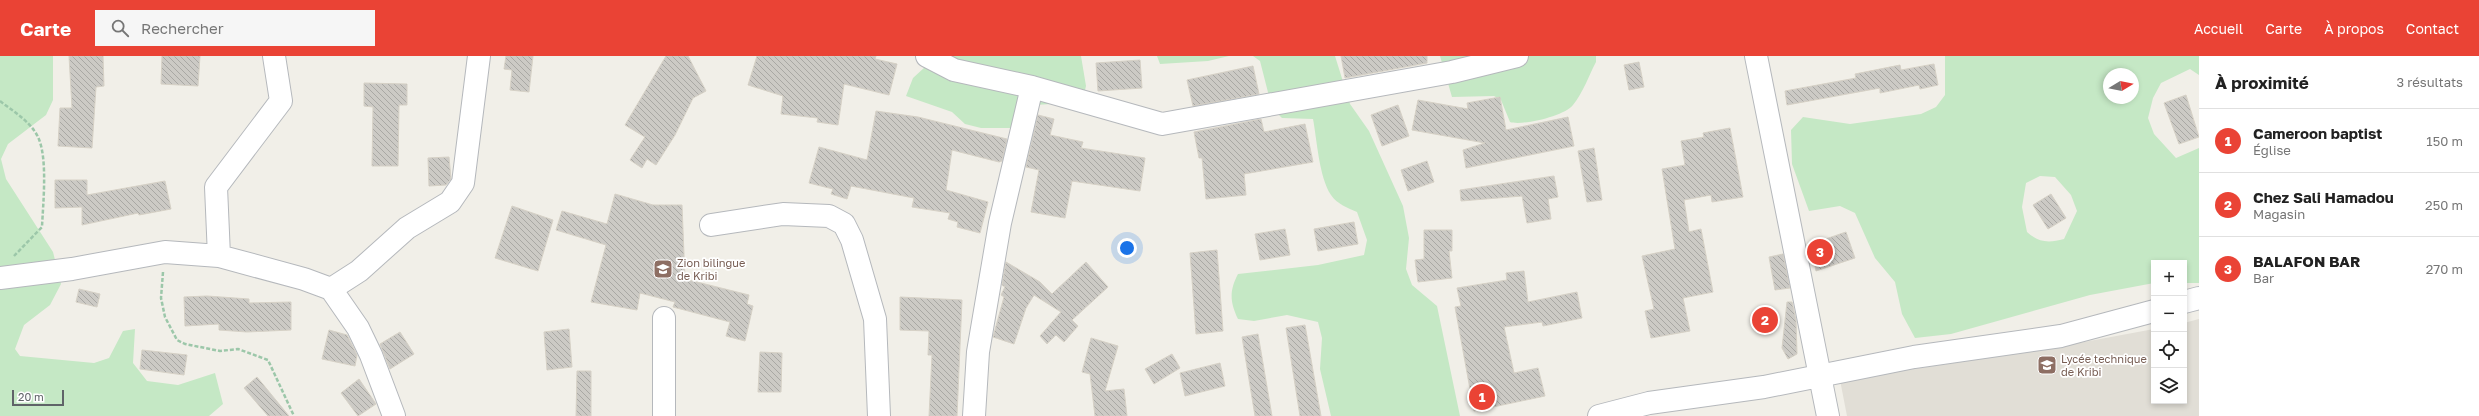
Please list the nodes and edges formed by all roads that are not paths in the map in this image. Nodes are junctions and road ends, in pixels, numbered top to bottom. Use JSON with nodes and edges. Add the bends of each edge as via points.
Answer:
{"nodes":[{"id":1,"x":274,"y":56,"type":"edge"},
{"id":2,"x":479,"y":56,"type":"edge"},
{"id":3,"x":927,"y":56,"type":"edge"},
{"id":4,"x":1517,"y":56,"type":"edge"},
{"id":5,"x":1756,"y":56,"type":"edge"},
{"id":6,"x":1032,"y":87,"type":"junction"},
{"id":7,"x":711,"y":225,"type":"dead end"},
{"id":8,"x":219,"y":256,"type":"junction"},
{"id":9,"x":0,"y":278,"type":"edge"},
{"id":10,"x":331,"y":289,"type":"junction"},
{"id":11,"x":2199,"y":298,"type":"edge"},
{"id":12,"x":2187,"y":301,"type":"edge"},
{"id":13,"x":2151,"y":311,"type":"edge"},
{"id":14,"x":664,"y":318,"type":"dead end"},
{"id":15,"x":1821,"y":376,"type":"junction"},
{"id":16,"x":394,"y":416,"type":"edge"},
{"id":17,"x":664,"y":416,"type":"edge"},
{"id":18,"x":879,"y":416,"type":"edge"},
{"id":19,"x":974,"y":416,"type":"edge"},
{"id":20,"x":1600,"y":416,"type":"edge"},
{"id":21,"x":1828,"y":416,"type":"edge"}],
"edges":[{"from":1,"to":8,"type":"street","via":[[281,102],[216,187]]},
{"from":2,"to":10,"type":"street","via":[[463,183],[450,202],[407,228],[359,271]]},
{"from":3,"to":6,"type":"street","via":[[954,70]]},
{"from":4,"to":6,"type":"street","via":[[1452,72],[1162,124]]},
{"from":5,"to":15,"type":"street"},
{"from":6,"to":19,"type":"street","via":[[1000,223],[978,352]]},
{"from":7,"to":18,"type":"street","via":[[783,214],[829,216],[844,224],[852,240],[875,319]]},
{"from":8,"to":9,"type":"street","via":[[164,252],[72,269]]},
{"from":8,"to":10,"type":"street"},
{"from":10,"to":16,"type":"street","via":[[358,328]]},
{"from":11,"to":12,"type":"street"},
{"from":13,"to":15,"type":"street","via":[[2061,336],[1914,356]]},
{"from":14,"to":17,"type":"street"},
{"from":15,"to":20,"type":"street","via":[[1764,387],[1649,403]]},
{"from":15,"to":21,"type":"street"}]}
